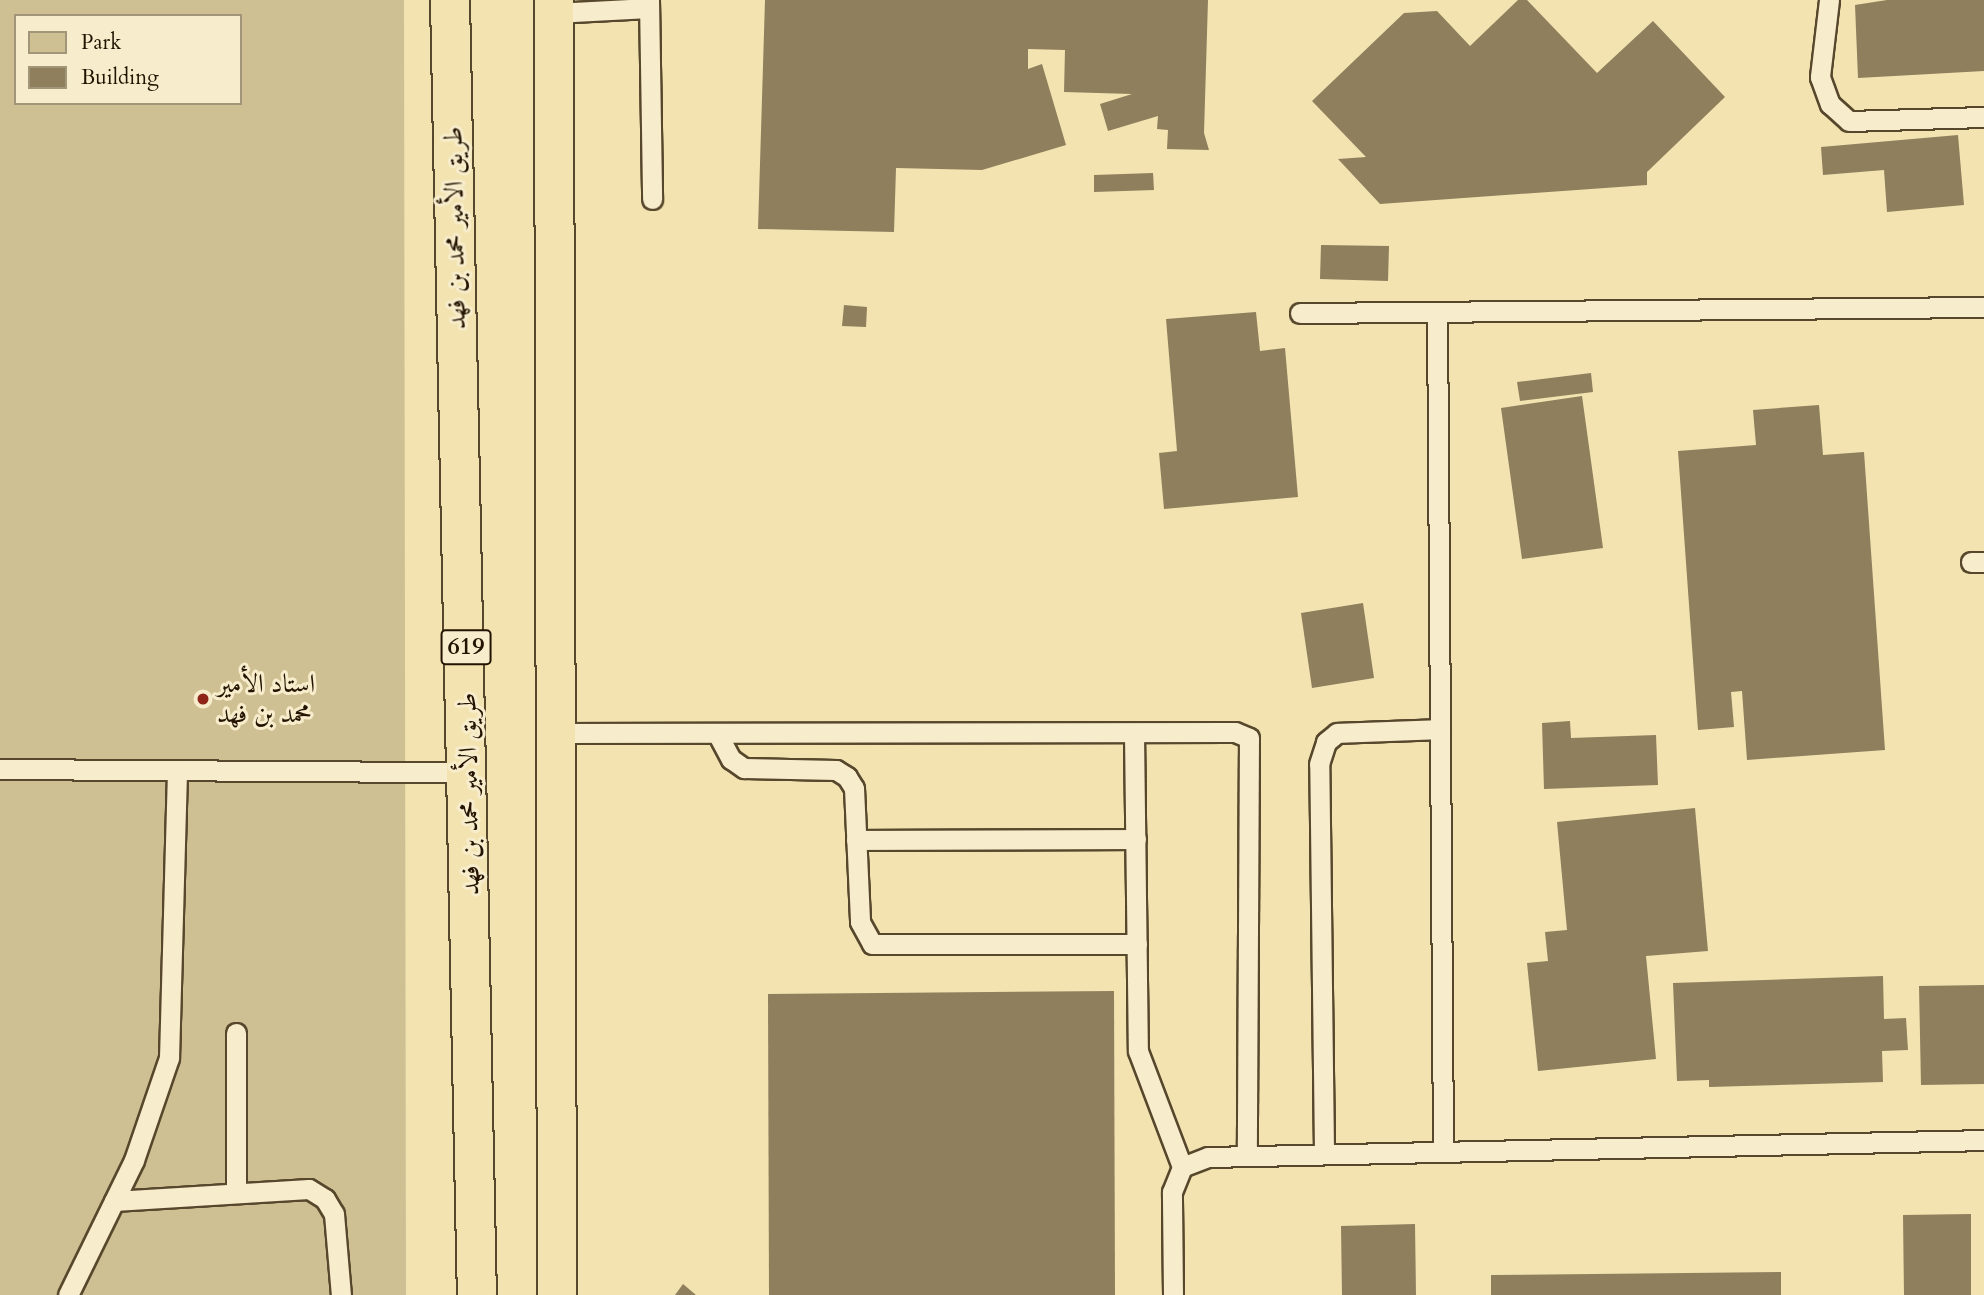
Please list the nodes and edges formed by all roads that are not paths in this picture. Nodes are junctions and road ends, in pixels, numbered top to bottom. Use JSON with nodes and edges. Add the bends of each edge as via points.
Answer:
{"nodes":[{"id":1,"x":450,"y":0,"type":"edge"},
{"id":2,"x":1829,"y":0,"type":"edge"},
{"id":3,"x":649,"y":4,"type":"edge"},
{"id":4,"x":554,"y":7,"type":"edge"},
{"id":5,"x":1984,"y":117,"type":"edge"},
{"id":6,"x":652,"y":199,"type":"dead end"},
{"id":7,"x":1984,"y":307,"type":"edge"},
{"id":8,"x":1437,"y":312,"type":"junction"},
{"id":9,"x":1300,"y":313,"type":"dead end"},
{"id":10,"x":1440,"y":729,"type":"junction"},
{"id":11,"x":555,"y":733,"type":"junction"},
{"id":12,"x":717,"y":733,"type":"junction"},
{"id":13,"x":1134,"y":733,"type":"junction"},
{"id":14,"x":0,"y":769,"type":"edge"},
{"id":15,"x":177,"y":771,"type":"junction"},
{"id":16,"x":469,"y":772,"type":"junction"},
{"id":17,"x":1136,"y":839,"type":"junction"},
{"id":18,"x":856,"y":840,"type":"junction"},
{"id":19,"x":1137,"y":944,"type":"junction"},
{"id":20,"x":236,"y":1033,"type":"dead end"},
{"id":21,"x":1984,"y":1140,"type":"edge"},
{"id":22,"x":1443,"y":1150,"type":"junction"},
{"id":23,"x":1324,"y":1151,"type":"junction"},
{"id":24,"x":1247,"y":1155,"type":"junction"},
{"id":25,"x":1182,"y":1167,"type":"junction"},
{"id":26,"x":236,"y":1193,"type":"junction"},
{"id":27,"x":114,"y":1201,"type":"junction"},
{"id":28,"x":68,"y":1295,"type":"edge"},
{"id":29,"x":341,"y":1295,"type":"edge"},
{"id":30,"x":477,"y":1295,"type":"edge"},
{"id":31,"x":557,"y":1295,"type":"edge"},
{"id":32,"x":1173,"y":1295,"type":"edge"}],
"edges":[{"from":1,"to":16,"type":"highway","name":"طريق الأمير محمد بن فهد","number":"619"},
{"from":2,"to":5,"type":"lane","via":[[1820,77],[1830,104],[1849,121]]},
{"from":3,"to":4,"type":"lane"},
{"from":3,"to":6,"type":"lane"},
{"from":4,"to":11,"type":"highway"},
{"from":7,"to":8,"type":"lane"},
{"from":8,"to":9,"type":"lane"},
{"from":8,"to":10,"type":"lane"},
{"from":10,"to":22,"type":"lane"},
{"from":10,"to":23,"type":"lane","via":[[1337,733],[1326,742],[1319,764]]},
{"from":11,"to":12,"type":"lane"},
{"from":11,"to":31,"type":"highway"},
{"from":12,"to":13,"type":"lane"},
{"from":12,"to":18,"type":"lane","via":[[731,759],[744,768],[836,771],[847,777],[854,788]]},
{"from":13,"to":17,"type":"lane"},
{"from":13,"to":24,"type":"lane","via":[[1235,732],[1249,738],[1252,748]]},
{"from":14,"to":15,"type":"lane"},
{"from":15,"to":16,"type":"lane"},
{"from":15,"to":27,"type":"lane","via":[[169,1058]]},
{"from":16,"to":30,"type":"highway","name":"طريق الأمير محمد بن فهد","number":"619"},
{"from":17,"to":18,"type":"lane"},
{"from":17,"to":19,"type":"lane"},
{"from":18,"to":19,"type":"lane","via":[[860,922],[872,944]]},
{"from":19,"to":25,"type":"lane","via":[[1138,1051]]},
{"from":20,"to":26,"type":"lane"},
{"from":21,"to":22,"type":"lane"},
{"from":22,"to":23,"type":"lane"},
{"from":23,"to":24,"type":"lane"},
{"from":24,"to":25,"type":"lane","via":[[1208,1157]]},
{"from":25,"to":32,"type":"lane","via":[[1172,1192]]},
{"from":26,"to":27,"type":"lane"},
{"from":26,"to":29,"type":"lane","via":[[309,1189],[325,1199],[334,1213]]},
{"from":27,"to":28,"type":"lane"}]}
